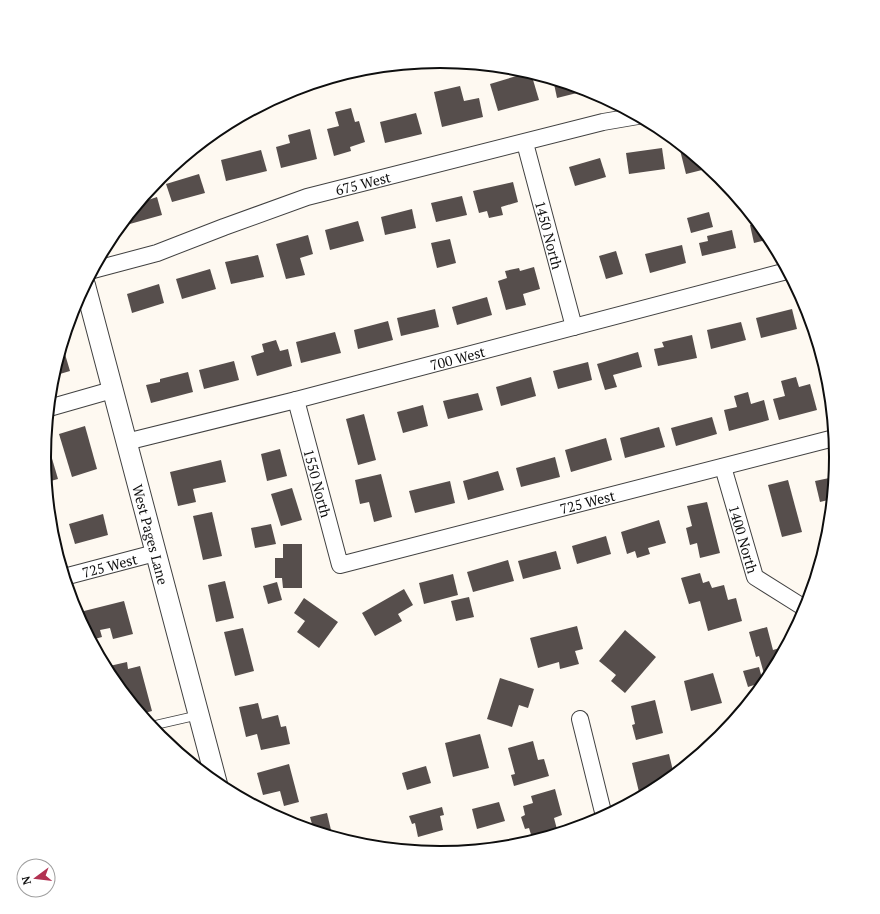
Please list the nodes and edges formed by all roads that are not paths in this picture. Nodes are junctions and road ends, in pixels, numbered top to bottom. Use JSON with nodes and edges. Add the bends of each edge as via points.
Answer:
{"nodes":[{"id":1,"x":629,"y":117,"type":"edge"},
{"id":2,"x":525,"y":143,"type":"junction"},
{"id":3,"x":100,"y":268,"type":"edge"},
{"id":4,"x":782,"y":272,"type":"edge"},
{"id":5,"x":87,"y":294,"type":"edge"},
{"id":6,"x":574,"y":326,"type":"junction"},
{"id":7,"x":112,"y":390,"type":"junction"},
{"id":8,"x":296,"y":400,"type":"junction"},
{"id":9,"x":54,"y":407,"type":"edge"},
{"id":10,"x":828,"y":439,"type":"edge"},
{"id":11,"x":126,"y":442,"type":"junction"},
{"id":12,"x":723,"y":467,"type":"junction"},
{"id":13,"x":155,"y":553,"type":"junction"},
{"id":14,"x":340,"y":565,"type":"joint"},
{"id":15,"x":70,"y":575,"type":"edge"},
{"id":16,"x":799,"y":605,"type":"edge"},
{"id":17,"x":199,"y":715,"type":"junction"},
{"id":18,"x":580,"y":719,"type":"dead end"},
{"id":19,"x":158,"y":724,"type":"edge"},
{"id":20,"x":214,"y":774,"type":"edge"},
{"id":21,"x":603,"y":810,"type":"edge"}],
"edges":[{"from":1,"to":2,"type":"street","name":"675 West"},
{"from":2,"to":3,"type":"street","name":"675 West","via":[[307,197],[157,253]]},
{"from":2,"to":6,"type":"street","name":"1450 North"},
{"from":4,"to":6,"type":"street","name":"700 West"},
{"from":5,"to":7,"type":"street","name":"West Pages Lane"},
{"from":6,"to":8,"type":"street","name":"700 West"},
{"from":7,"to":9,"type":"street"},
{"from":7,"to":11,"type":"street","name":"West Pages Lane"},
{"from":8,"to":11,"type":"street","name":"700 West"},
{"from":8,"to":14,"type":"street","name":"1550 North"},
{"from":10,"to":12,"type":"street","name":"725 West"},
{"from":11,"to":13,"type":"street","name":"West Pages Lane"},
{"from":12,"to":14,"type":"street","name":"725 West"},
{"from":12,"to":16,"type":"street","name":"1400 North","via":[[756,577]]},
{"from":13,"to":15,"type":"street","name":"725 West"},
{"from":13,"to":17,"type":"street","name":"West Pages Lane"},
{"from":17,"to":19,"type":"lane"},
{"from":17,"to":20,"type":"street","name":"West Pages Lane"},
{"from":18,"to":21,"type":"street"}]}
